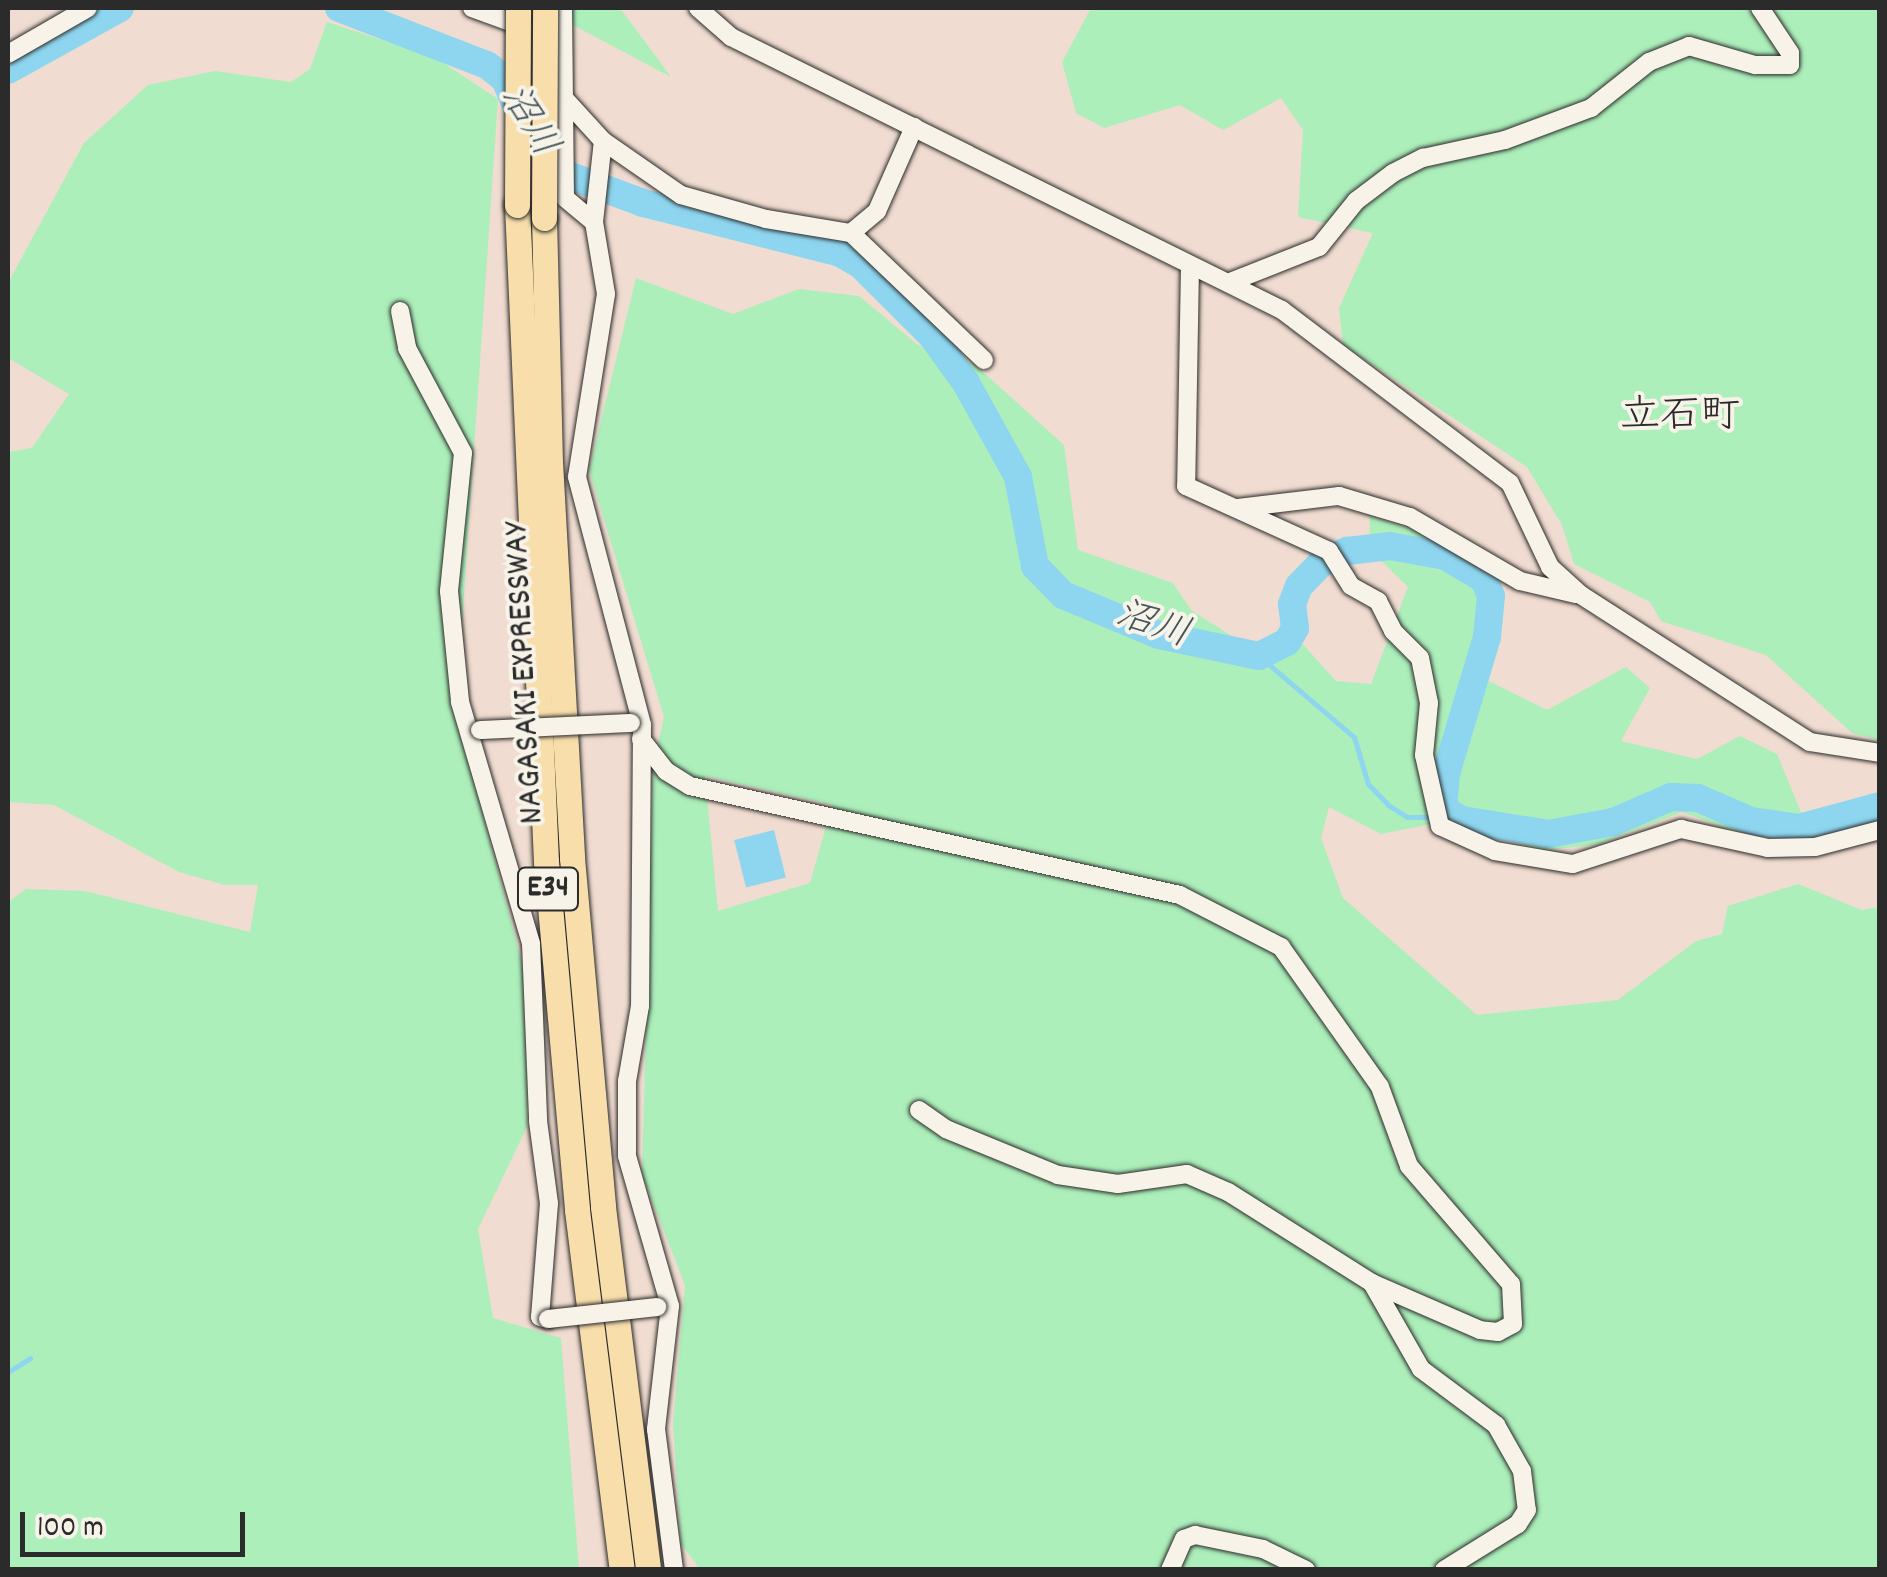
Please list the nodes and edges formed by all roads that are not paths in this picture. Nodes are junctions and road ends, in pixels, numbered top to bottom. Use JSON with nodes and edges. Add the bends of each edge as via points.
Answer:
{"nodes":[{"id":1,"x":88,"y":8,"type":"edge"},
{"id":2,"x":472,"y":8,"type":"edge"},
{"id":3,"x":545,"y":8,"type":"edge"},
{"id":4,"x":563,"y":8,"type":"edge"},
{"id":5,"x":698,"y":8,"type":"edge"},
{"id":6,"x":1760,"y":8,"type":"edge"},
{"id":7,"x":503,"y":11,"type":"edge"},
{"id":8,"x":562,"y":32,"type":"junction"},
{"id":9,"x":8,"y":54,"type":"edge"},
{"id":10,"x":563,"y":97,"type":"junction"},
{"id":11,"x":914,"y":127,"type":"junction"},
{"id":12,"x":603,"y":141,"type":"junction"},
{"id":13,"x":594,"y":222,"type":"junction"},
{"id":14,"x":851,"y":233,"type":"junction"},
{"id":15,"x":1190,"y":266,"type":"junction"},
{"id":16,"x":1228,"y":283,"type":"junction"},
{"id":17,"x":400,"y":311,"type":"dead end"},
{"id":18,"x":984,"y":360,"type":"dead end"},
{"id":19,"x":1238,"y":508,"type":"junction"},
{"id":20,"x":1581,"y":595,"type":"junction"},
{"id":21,"x":638,"y":729,"type":"junction"},
{"id":22,"x":473,"y":731,"type":"junction"},
{"id":23,"x":1880,"y":753,"type":"edge"},
{"id":24,"x":1880,"y":830,"type":"edge"},
{"id":25,"x":919,"y":1110,"type":"dead end"},
{"id":26,"x":1372,"y":1283,"type":"junction"},
{"id":27,"x":663,"y":1306,"type":"junction"},
{"id":28,"x":622,"y":1570,"type":"edge"},
{"id":29,"x":648,"y":1570,"type":"edge"},
{"id":30,"x":674,"y":1570,"type":"edge"},
{"id":31,"x":1170,"y":1570,"type":"edge"},
{"id":32,"x":1306,"y":1570,"type":"edge"},
{"id":33,"x":1444,"y":1570,"type":"edge"}],
"edges":[{"from":1,"to":9,"type":"street"},
{"from":2,"to":7,"type":"street"},
{"from":3,"to":29,"type":"highway","name":"NAGASAKI EXPRESSWAY","number":"E34","bridge":true,"via":[[550,462],[572,858],[603,1207]]},
{"from":4,"to":8,"type":"street"},
{"from":5,"to":11,"type":"street","via":[[731,36]]},
{"from":6,"to":16,"type":"street","via":[[1790,54],[1790,65],[1755,65],[1689,46],[1649,62],[1591,108],[1393,173],[1356,201],[1319,247]]},
{"from":7,"to":8,"type":"street"},
{"from":7,"to":28,"type":"highway","name":"NAGASAKI EXPRESSWAY","number":"E34","bridge":true,"via":[[518,205],[546,860],[577,1210]]},
{"from":8,"to":10,"type":"street"},
{"from":10,"to":12,"type":"street"},
{"from":10,"to":13,"type":"street","via":[[564,187],[570,208]]},
{"from":11,"to":14,"type":"street","via":[[877,211]]},
{"from":11,"to":15,"type":"street"},
{"from":12,"to":13,"type":"street"},
{"from":12,"to":14,"type":"street","via":[[681,195]]},
{"from":13,"to":21,"type":"street","via":[[606,294],[577,476]]},
{"from":14,"to":18,"type":"street"},
{"from":15,"to":16,"type":"street"},
{"from":15,"to":19,"type":"street","via":[[1186,486]]},
{"from":16,"to":20,"type":"street","via":[[1282,310],[1510,483],[1550,567]]},
{"from":17,"to":22,"type":"street","via":[[419,376],[463,453],[449,591]]},
{"from":19,"to":20,"type":"street","via":[[1338,496],[1410,517],[1520,582]]},
{"from":19,"to":24,"type":"street","via":[[1335,557],[1351,586],[1378,602],[1393,631],[1420,658],[1429,704],[1424,754],[1440,826],[1494,851],[1572,864],[1681,829],[1768,848],[1815,847]]},
{"from":20,"to":23,"type":"street","via":[[1810,742]]},
{"from":21,"to":22,"type":"street","bridge":true},
{"from":21,"to":26,"type":"street","via":[[676,780],[690,786],[1180,895],[1281,947],[1324,1017],[1380,1087],[1409,1166],[1511,1284],[1516,1314],[1508,1330],[1480,1330]]},
{"from":21,"to":27,"type":"street","via":[[640,1006],[627,1080],[627,1156]]},
{"from":22,"to":27,"type":"street","bridge":true,"via":[[531,944],[538,1121],[550,1204],[540,1316]]},
{"from":25,"to":26,"type":"street","via":[[946,1130],[1058,1175],[1118,1184],[1175,1172],[1197,1178]]},
{"from":26,"to":33,"type":"street","via":[[1421,1369],[1496,1425],[1522,1471],[1527,1510],[1518,1524]]},
{"from":27,"to":30,"type":"street","via":[[656,1428]]},
{"from":31,"to":32,"type":"street","via":[[1184,1539],[1195,1536],[1263,1549]]}]}
